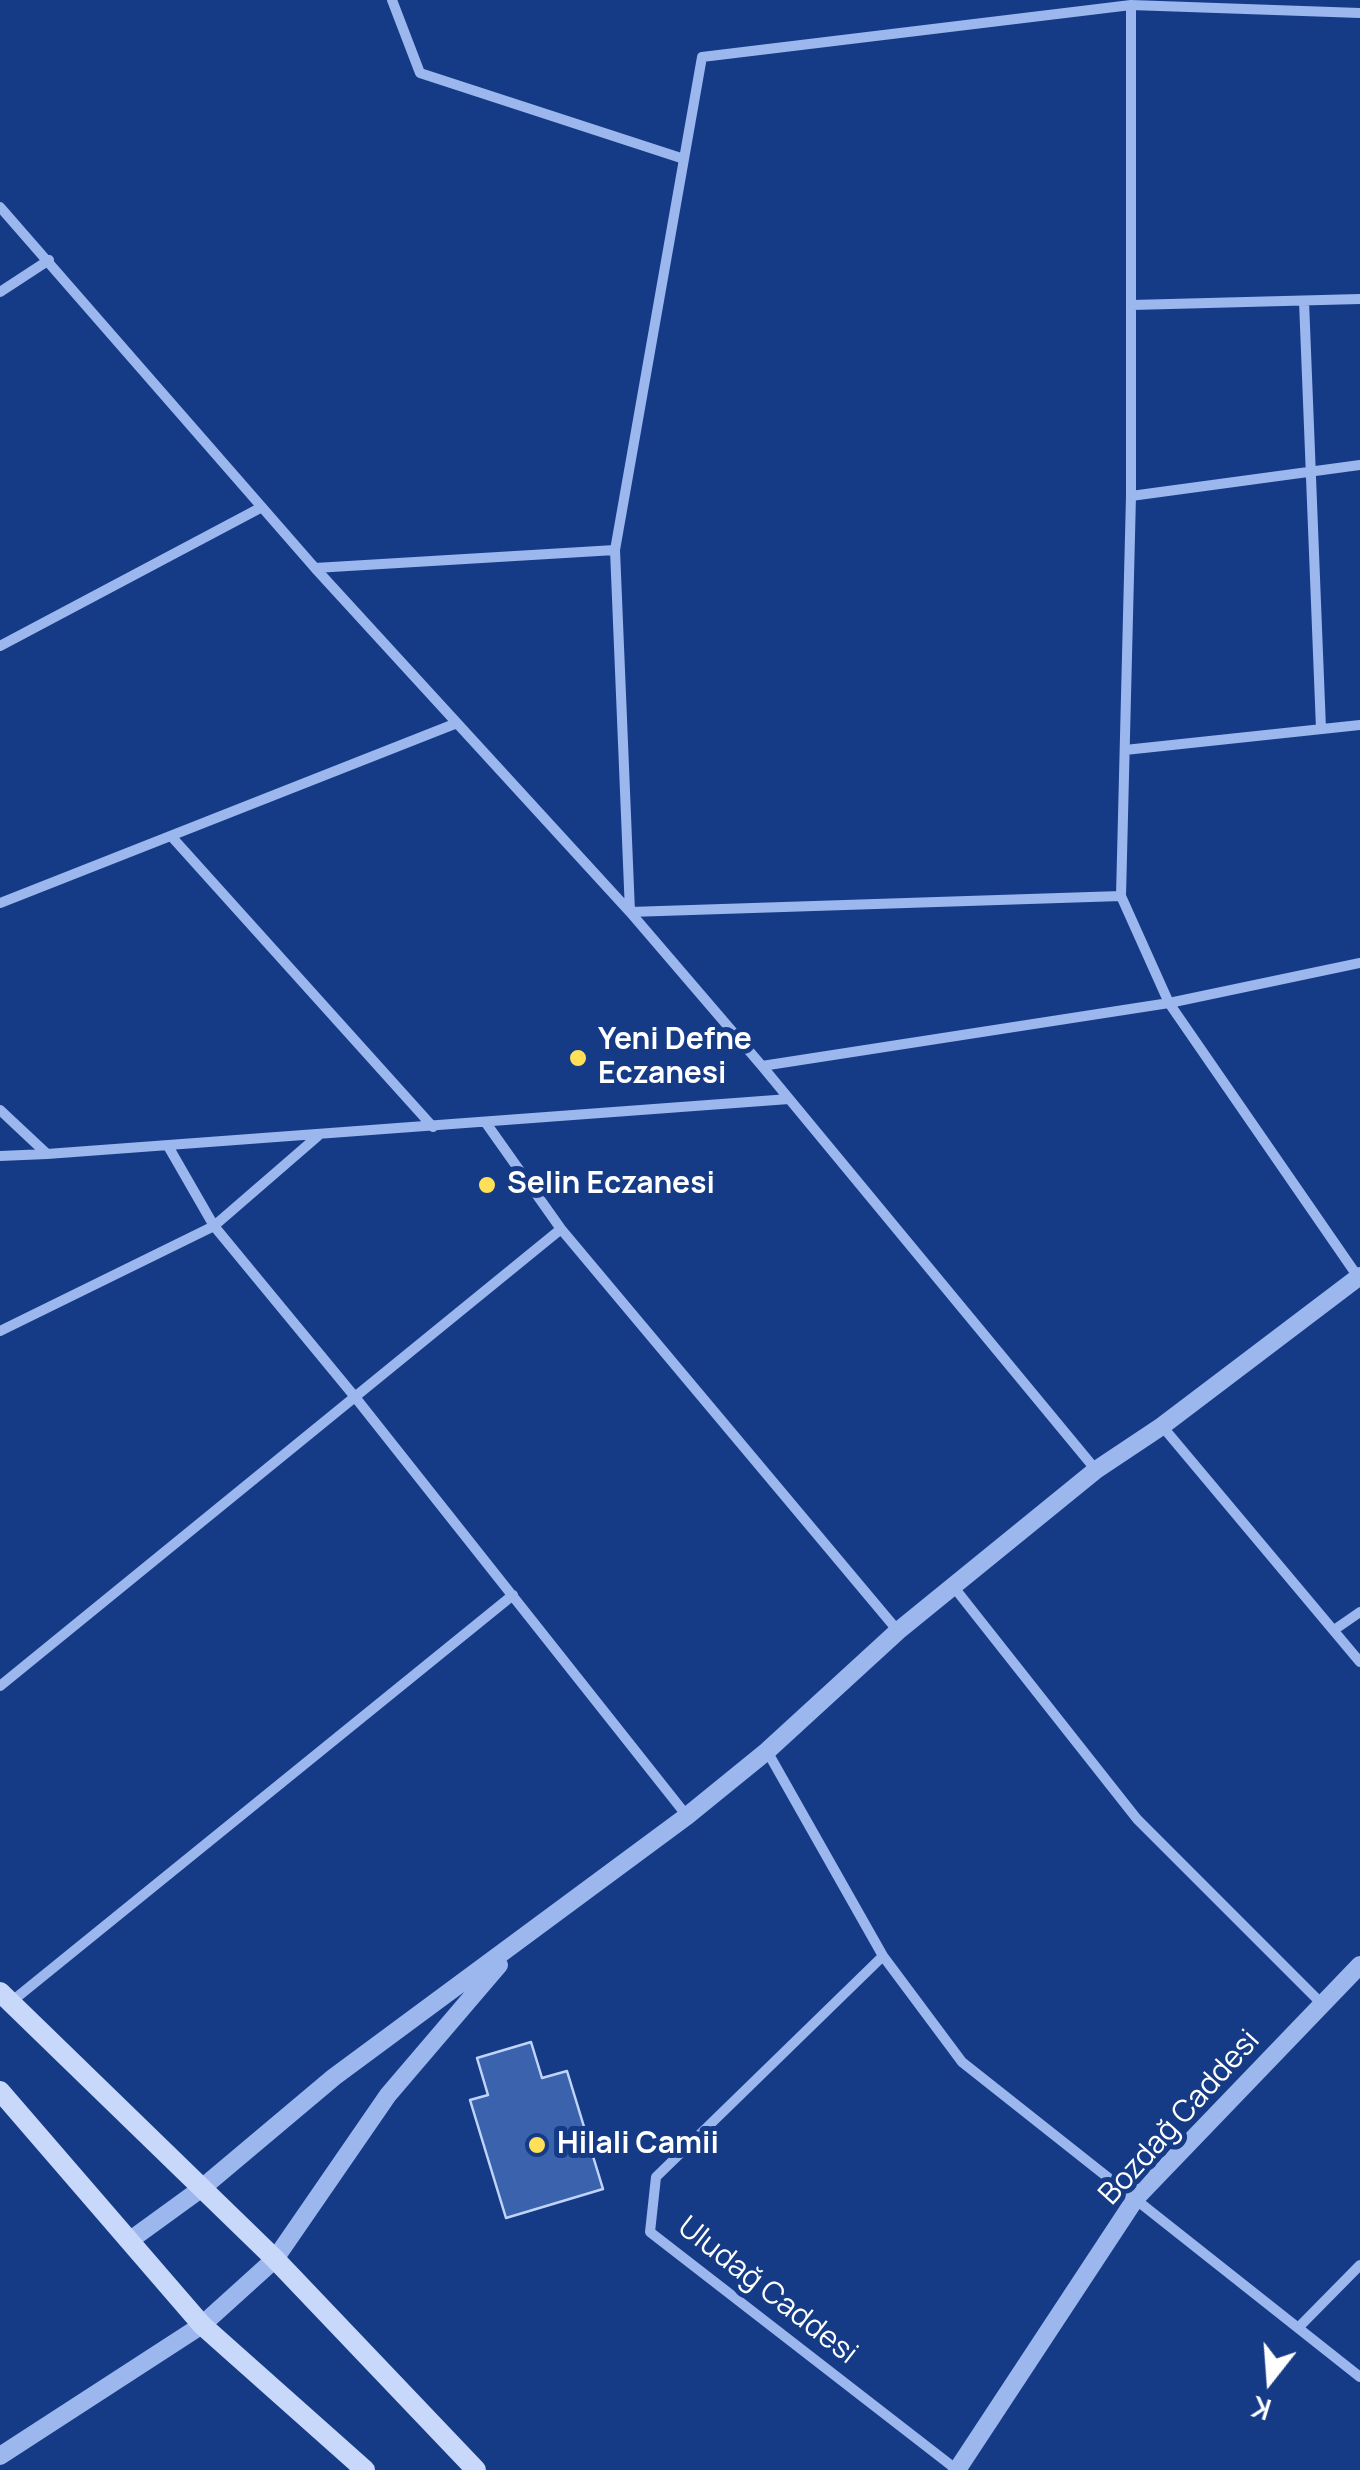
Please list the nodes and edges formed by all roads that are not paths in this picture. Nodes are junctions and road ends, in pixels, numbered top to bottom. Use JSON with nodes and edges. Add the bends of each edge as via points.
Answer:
{"nodes":[{"id":1,"x":392,"y":0,"type":"edge"},
{"id":2,"x":1053,"y":0,"type":"edge"},
{"id":3,"x":1131,"y":5,"type":"junction"},
{"id":4,"x":1360,"y":12,"type":"edge"},
{"id":5,"x":1055,"y":14,"type":"junction"},
{"id":6,"x":684,"y":159,"type":"junction"},
{"id":7,"x":0,"y":207,"type":"edge"},
{"id":8,"x":49,"y":260,"type":"junction"},
{"id":9,"x":0,"y":292,"type":"edge"},
{"id":10,"x":1360,"y":299,"type":"edge"},
{"id":11,"x":1304,"y":300,"type":"junction"},
{"id":12,"x":1132,"y":305,"type":"junction"},
{"id":13,"x":1360,"y":465,"type":"edge"},
{"id":14,"x":1310,"y":472,"type":"junction"},
{"id":15,"x":1131,"y":496,"type":"junction"},
{"id":16,"x":262,"y":507,"type":"junction"},
{"id":17,"x":616,"y":550,"type":"junction"},
{"id":18,"x":315,"y":568,"type":"junction"},
{"id":19,"x":0,"y":646,"type":"edge"},
{"id":20,"x":457,"y":724,"type":"junction"},
{"id":21,"x":1360,"y":725,"type":"edge"},
{"id":22,"x":1321,"y":729,"type":"junction"},
{"id":23,"x":1125,"y":750,"type":"junction"},
{"id":24,"x":171,"y":836,"type":"junction"},
{"id":25,"x":1121,"y":896,"type":"junction"},
{"id":26,"x":0,"y":903,"type":"edge"},
{"id":27,"x":630,"y":912,"type":"junction"},
{"id":28,"x":1360,"y":963,"type":"edge"},
{"id":29,"x":1169,"y":1004,"type":"junction"},
{"id":30,"x":762,"y":1066,"type":"junction"},
{"id":31,"x":789,"y":1098,"type":"junction"},
{"id":32,"x":0,"y":1110,"type":"edge"},
{"id":33,"x":486,"y":1123,"type":"junction"},
{"id":34,"x":433,"y":1126,"type":"junction"},
{"id":35,"x":318,"y":1135,"type":"junction"},
{"id":36,"x":168,"y":1146,"type":"junction"},
{"id":37,"x":47,"y":1154,"type":"junction"},
{"id":38,"x":0,"y":1156,"type":"edge"},
{"id":39,"x":214,"y":1226,"type":"junction"},
{"id":40,"x":561,"y":1230,"type":"junction"},
{"id":41,"x":1359,"y":1277,"type":"edge"},
{"id":42,"x":0,"y":1331,"type":"edge"},
{"id":43,"x":356,"y":1397,"type":"junction"},
{"id":44,"x":1162,"y":1426,"type":"junction"},
{"id":45,"x":1096,"y":1470,"type":"junction"},
{"id":46,"x":953,"y":1586,"type":"junction"},
{"id":47,"x":513,"y":1595,"type":"junction"},
{"id":48,"x":1360,"y":1612,"type":"edge"},
{"id":49,"x":1334,"y":1630,"type":"junction"},
{"id":50,"x":898,"y":1631,"type":"junction"},
{"id":51,"x":1360,"y":1662,"type":"edge"},
{"id":52,"x":0,"y":1686,"type":"edge"},
{"id":53,"x":767,"y":1752,"type":"junction"},
{"id":54,"x":687,"y":1816,"type":"junction"},
{"id":55,"x":520,"y":1939,"type":"junction"},
{"id":56,"x":882,"y":1956,"type":"junction"},
{"id":57,"x":1360,"y":1965,"type":"edge"},
{"id":58,"x":5,"y":1997,"type":"edge"},
{"id":59,"x":1322,"y":2004,"type":"junction"},
{"id":60,"x":0,"y":2092,"type":"edge"},
{"id":61,"x":202,"y":2188,"type":"junction"},
{"id":62,"x":1136,"y":2198,"type":"junction"},
{"id":63,"x":128,"y":2241,"type":"junction"},
{"id":64,"x":275,"y":2259,"type":"junction"},
{"id":65,"x":1360,"y":2265,"type":"edge"},
{"id":66,"x":202,"y":2325,"type":"junction"},
{"id":67,"x":1298,"y":2328,"type":"junction"},
{"id":68,"x":1360,"y":2377,"type":"edge"},
{"id":69,"x":0,"y":2456,"type":"edge"},
{"id":70,"x":365,"y":2470,"type":"edge"},
{"id":71,"x":476,"y":2470,"type":"edge"},
{"id":72,"x":957,"y":2470,"type":"edge"}],
"edges":[{"from":1,"to":6,"type":"street","via":[[420,73]]},
{"from":2,"to":5,"type":"street"},
{"from":3,"to":4,"type":"street"},
{"from":3,"to":5,"type":"street"},
{"from":3,"to":12,"type":"street"},
{"from":5,"to":6,"type":"street","via":[[702,57]]},
{"from":6,"to":17,"type":"street"},
{"from":7,"to":8,"type":"street"},
{"from":8,"to":9,"type":"street"},
{"from":8,"to":16,"type":"street"},
{"from":10,"to":11,"type":"street"},
{"from":11,"to":12,"type":"street"},
{"from":11,"to":14,"type":"street"},
{"from":12,"to":15,"type":"street"},
{"from":13,"to":14,"type":"street"},
{"from":14,"to":15,"type":"street"},
{"from":14,"to":22,"type":"street"},
{"from":15,"to":23,"type":"street"},
{"from":16,"to":18,"type":"street"},
{"from":16,"to":19,"type":"street"},
{"from":17,"to":18,"type":"street"},
{"from":17,"to":27,"type":"street"},
{"from":18,"to":20,"type":"street"},
{"from":20,"to":24,"type":"street"},
{"from":20,"to":27,"type":"street"},
{"from":21,"to":22,"type":"street"},
{"from":22,"to":23,"type":"street"},
{"from":23,"to":25,"type":"street"},
{"from":24,"to":26,"type":"street"},
{"from":24,"to":34,"type":"street"},
{"from":25,"to":27,"type":"street"},
{"from":25,"to":29,"type":"street"},
{"from":27,"to":30,"type":"street"},
{"from":28,"to":29,"type":"street"},
{"from":29,"to":30,"type":"street"},
{"from":29,"to":41,"type":"street"},
{"from":30,"to":31,"type":"street"},
{"from":31,"to":33,"type":"street"},
{"from":31,"to":45,"type":"street"},
{"from":32,"to":37,"type":"street"},
{"from":33,"to":34,"type":"street"},
{"from":33,"to":40,"type":"street"},
{"from":34,"to":35,"type":"street"},
{"from":35,"to":36,"type":"street"},
{"from":35,"to":39,"type":"street"},
{"from":36,"to":37,"type":"street"},
{"from":36,"to":39,"type":"street"},
{"from":37,"to":38,"type":"street"},
{"from":39,"to":42,"type":"street"},
{"from":39,"to":43,"type":"street"},
{"from":40,"to":43,"type":"street"},
{"from":40,"to":50,"type":"street"},
{"from":41,"to":44,"type":"street"},
{"from":43,"to":47,"type":"street"},
{"from":43,"to":52,"type":"street"},
{"from":44,"to":45,"type":"street"},
{"from":44,"to":49,"type":"street"},
{"from":45,"to":46,"type":"street"},
{"from":46,"to":50,"type":"street"},
{"from":46,"to":59,"type":"street","via":[[1137,1819]]},
{"from":47,"to":54,"type":"street"},
{"from":47,"to":58,"type":"street"},
{"from":48,"to":49,"type":"street"},
{"from":49,"to":51,"type":"street"},
{"from":50,"to":53,"type":"street"},
{"from":53,"to":54,"type":"street"},
{"from":53,"to":56,"type":"street"},
{"from":54,"to":55,"type":"street"},
{"from":55,"to":61,"type":"street","via":[[334,2077]]},
{"from":55,"to":64,"type":"street","via":[[388,2095]]},
{"from":56,"to":62,"type":"street","via":[[962,2062]]},
{"from":56,"to":72,"type":"street","name":"Uludağ Caddesi","via":[[656,2177],[650,2232]]},
{"from":57,"to":59,"type":"street","name":"Bozdağ Caddesi"},
{"from":58,"to":61,"type":"main road"},
{"from":59,"to":62,"type":"street","name":"Bozdağ Caddesi"},
{"from":60,"to":63,"type":"main road"},
{"from":61,"to":63,"type":"street"},
{"from":61,"to":64,"type":"main road"},
{"from":62,"to":67,"type":"street"},
{"from":62,"to":72,"type":"street","name":"Bozdağ Caddesi"},
{"from":63,"to":66,"type":"main road"},
{"from":64,"to":66,"type":"street"},
{"from":64,"to":71,"type":"main road"},
{"from":65,"to":67,"type":"street"},
{"from":66,"to":69,"type":"street"},
{"from":66,"to":70,"type":"main road"},
{"from":67,"to":68,"type":"street"}]}
